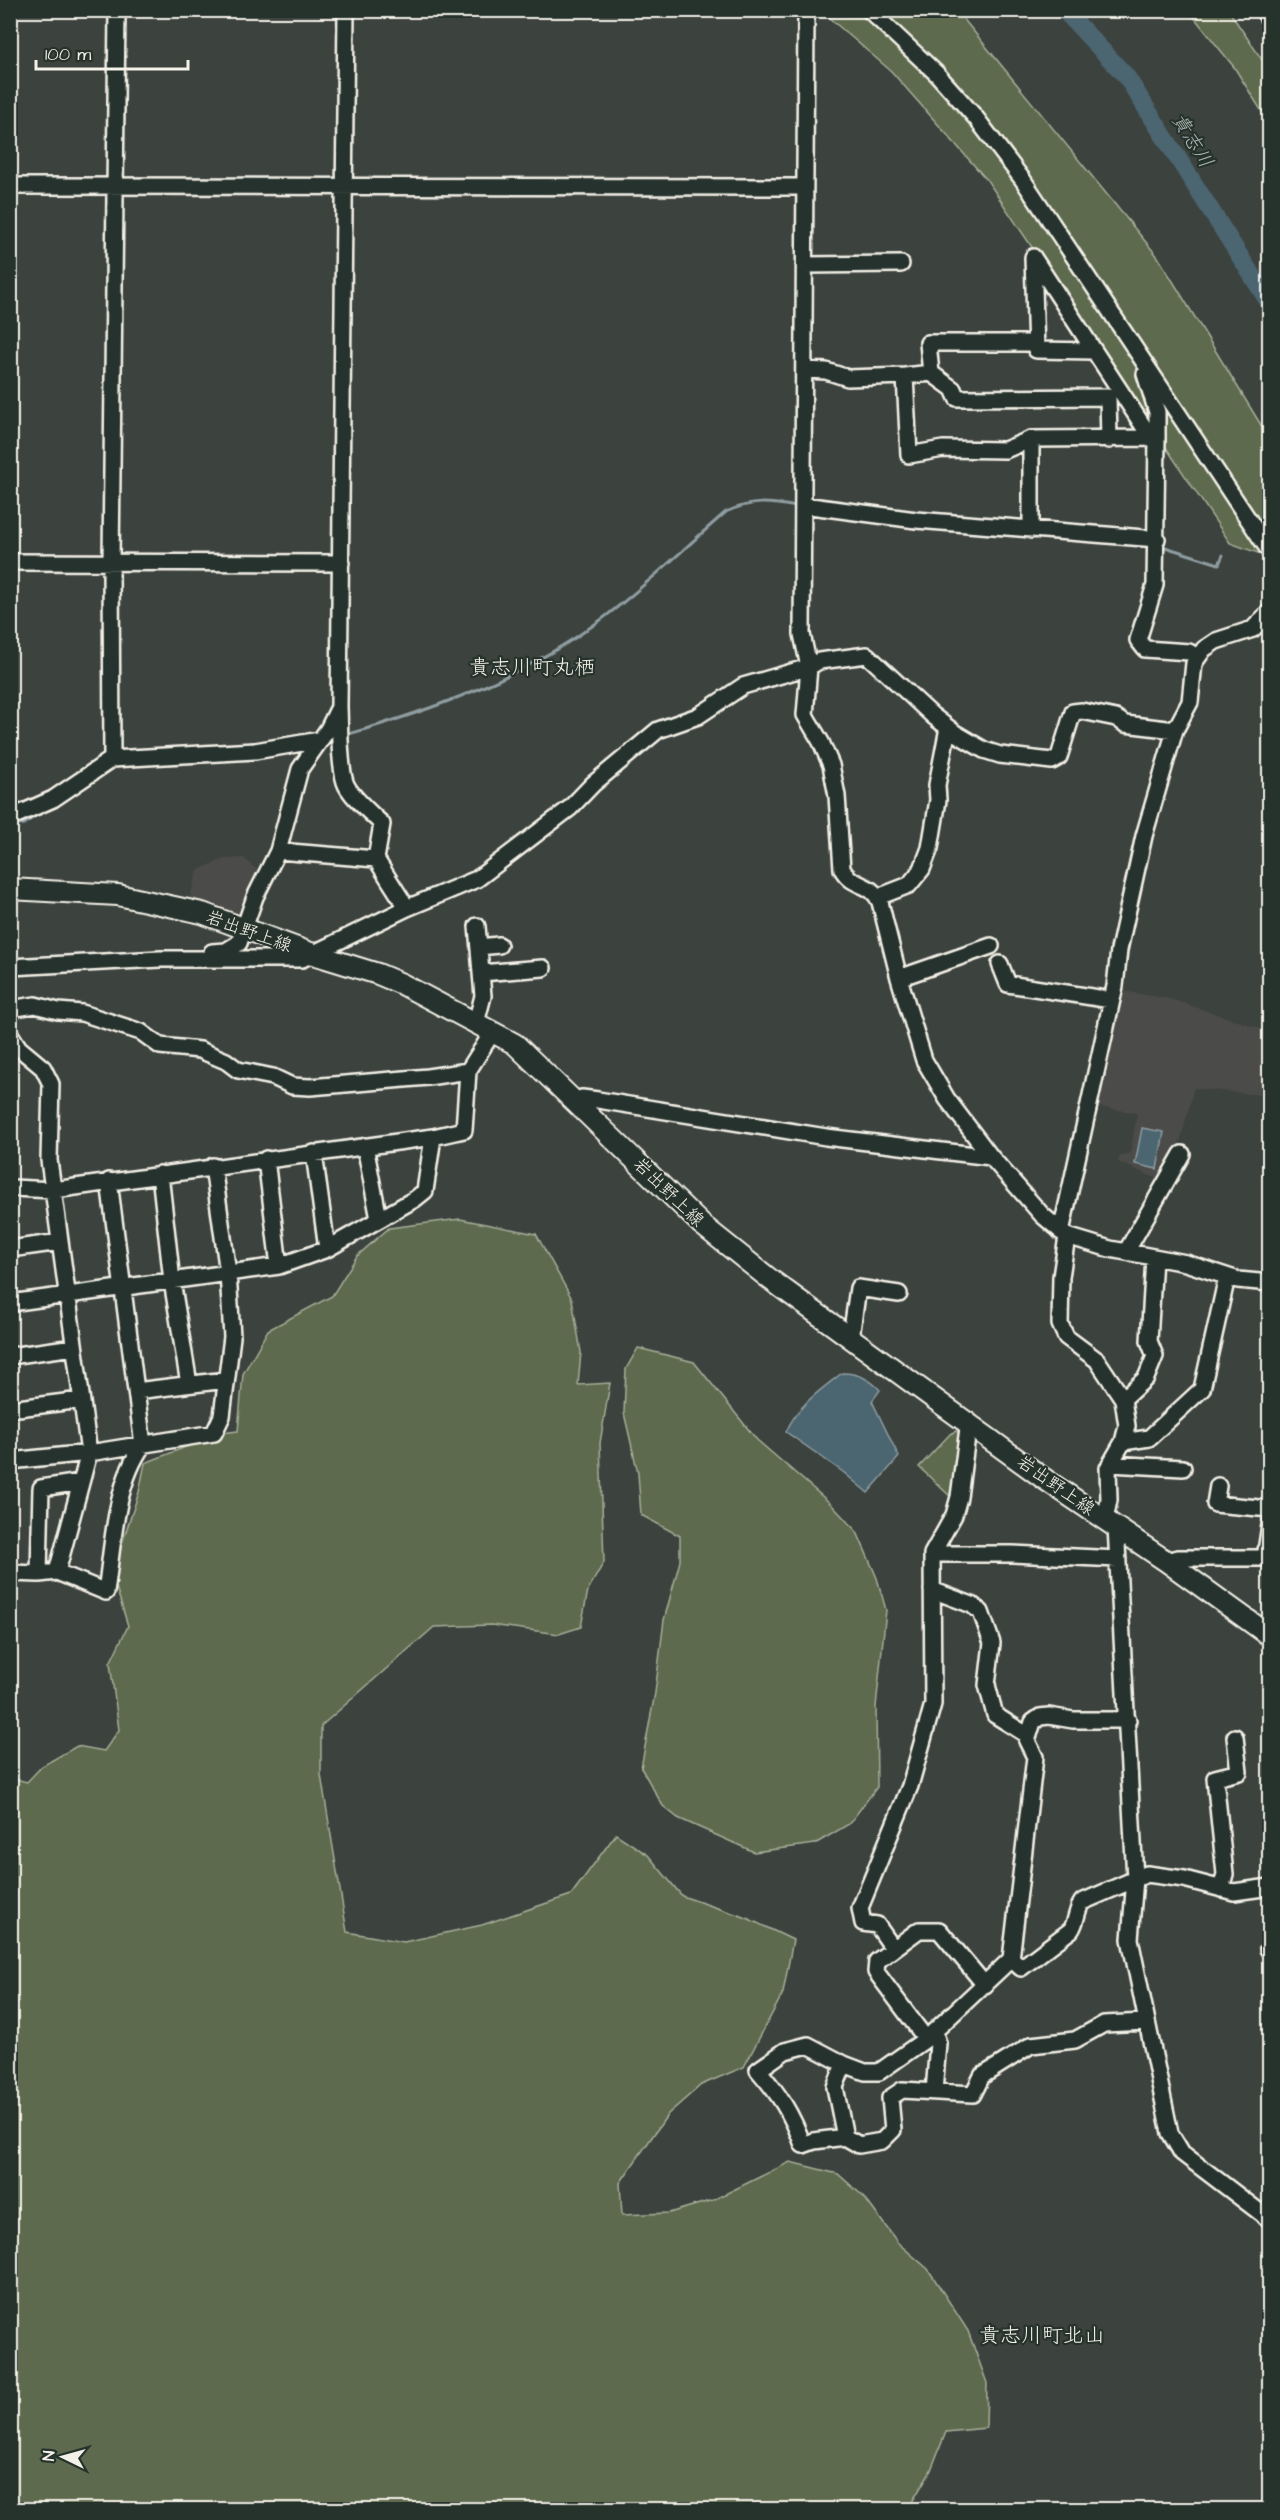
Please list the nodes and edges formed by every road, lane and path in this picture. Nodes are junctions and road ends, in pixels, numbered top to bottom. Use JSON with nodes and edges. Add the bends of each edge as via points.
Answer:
{"nodes":[{"id":1,"x":117,"y":10,"type":"edge"},
{"id":2,"x":346,"y":10,"type":"edge"},
{"id":3,"x":804,"y":10,"type":"edge"},
{"id":4,"x":870,"y":10,"type":"edge"},
{"id":5,"x":1263,"y":10,"type":"edge"},
{"id":6,"x":1269,"y":21,"type":"edge"},
{"id":7,"x":10,"y":186,"type":"edge"},
{"id":8,"x":114,"y":186,"type":"junction"},
{"id":9,"x":345,"y":186,"type":"junction"},
{"id":10,"x":804,"y":187,"type":"junction"},
{"id":11,"x":901,"y":264,"type":"dead end"},
{"id":12,"x":804,"y":265,"type":"junction"},
{"id":13,"x":1035,"y":343,"type":"junction"},
{"id":14,"x":1094,"y":351,"type":"junction"},
{"id":15,"x":1143,"y":363,"type":"junction"},
{"id":16,"x":805,"y":370,"type":"junction"},
{"id":17,"x":1107,"y":370,"type":"junction"},
{"id":18,"x":931,"y":373,"type":"junction"},
{"id":19,"x":905,"y":376,"type":"junction"},
{"id":20,"x":1108,"y":397,"type":"junction"},
{"id":21,"x":1154,"y":438,"type":"junction"},
{"id":22,"x":1031,"y":439,"type":"junction"},
{"id":23,"x":1109,"y":440,"type":"junction"},
{"id":24,"x":803,"y":505,"type":"junction"},
{"id":25,"x":1031,"y":530,"type":"junction"},
{"id":26,"x":1157,"y":539,"type":"junction"},
{"id":27,"x":1269,"y":552,"type":"edge"},
{"id":28,"x":10,"y":562,"type":"edge"},
{"id":29,"x":111,"y":562,"type":"junction"},
{"id":30,"x":341,"y":563,"type":"junction"},
{"id":31,"x":1269,"y":611,"type":"edge"},
{"id":32,"x":1198,"y":657,"type":"junction"},
{"id":33,"x":809,"y":667,"type":"junction"},
{"id":34,"x":339,"y":707,"type":"junction"},
{"id":35,"x":948,"y":728,"type":"junction"},
{"id":36,"x":1175,"y":730,"type":"junction"},
{"id":37,"x":320,"y":740,"type":"junction"},
{"id":38,"x":112,"y":759,"type":"junction"},
{"id":39,"x":10,"y":818,"type":"edge"},
{"id":40,"x":279,"y":851,"type":"junction"},
{"id":41,"x":376,"y":859,"type":"junction"},
{"id":42,"x":10,"y":889,"type":"edge"},
{"id":43,"x":878,"y":897,"type":"junction"},
{"id":44,"x":407,"y":908,"type":"junction"},
{"id":45,"x":477,"y":926,"type":"dead end"},
{"id":46,"x":243,"y":928,"type":"junction"},
{"id":47,"x":498,"y":945,"type":"dead end"},
{"id":48,"x":992,"y":946,"type":"dead end"},
{"id":49,"x":479,"y":947,"type":"junction"},
{"id":50,"x":312,"y":954,"type":"junction"},
{"id":51,"x":198,"y":959,"type":"junction"},
{"id":52,"x":1000,"y":964,"type":"dead end"},
{"id":53,"x":10,"y":967,"type":"edge"},
{"id":54,"x":543,"y":968,"type":"dead end"},
{"id":55,"x":481,"y":973,"type":"junction"},
{"id":56,"x":899,"y":978,"type":"junction"},
{"id":57,"x":1111,"y":1000,"type":"junction"},
{"id":58,"x":10,"y":1009,"type":"edge"},
{"id":59,"x":484,"y":1028,"type":"junction"},
{"id":60,"x":10,"y":1034,"type":"edge"},
{"id":61,"x":468,"y":1071,"type":"junction"},
{"id":62,"x":575,"y":1101,"type":"junction"},
{"id":63,"x":434,"y":1137,"type":"junction"},
{"id":64,"x":365,"y":1146,"type":"junction"},
{"id":65,"x":314,"y":1153,"type":"junction"},
{"id":66,"x":1182,"y":1154,"type":"dead end"},
{"id":67,"x":992,"y":1157,"type":"junction"},
{"id":68,"x":266,"y":1160,"type":"junction"},
{"id":69,"x":213,"y":1166,"type":"junction"},
{"id":70,"x":160,"y":1174,"type":"junction"},
{"id":71,"x":109,"y":1181,"type":"junction"},
{"id":72,"x":11,"y":1188,"type":"edge"},
{"id":73,"x":54,"y":1190,"type":"junction"},
{"id":74,"x":379,"y":1219,"type":"junction"},
{"id":75,"x":1064,"y":1234,"type":"junction"},
{"id":76,"x":60,"y":1242,"type":"junction"},
{"id":77,"x":10,"y":1249,"type":"edge"},
{"id":78,"x":327,"y":1249,"type":"junction"},
{"id":79,"x":1126,"y":1252,"type":"junction"},
{"id":80,"x":1154,"y":1258,"type":"junction"},
{"id":81,"x":279,"y":1266,"type":"junction"},
{"id":82,"x":228,"y":1273,"type":"junction"},
{"id":83,"x":1227,"y":1277,"type":"junction"},
{"id":84,"x":172,"y":1281,"type":"junction"},
{"id":85,"x":1269,"y":1282,"type":"edge"},
{"id":86,"x":122,"y":1288,"type":"junction"},
{"id":87,"x":898,"y":1294,"type":"dead end"},
{"id":88,"x":66,"y":1295,"type":"junction"},
{"id":89,"x":10,"y":1304,"type":"edge"},
{"id":90,"x":851,"y":1337,"type":"junction"},
{"id":91,"x":74,"y":1347,"type":"junction"},
{"id":92,"x":10,"y":1356,"type":"edge"},
{"id":93,"x":226,"y":1380,"type":"junction"},
{"id":94,"x":189,"y":1384,"type":"junction"},
{"id":95,"x":136,"y":1391,"type":"junction"},
{"id":96,"x":1123,"y":1399,"type":"junction"},
{"id":97,"x":81,"y":1400,"type":"junction"},
{"id":98,"x":10,"y":1409,"type":"edge"},
{"id":99,"x":969,"y":1421,"type":"junction"},
{"id":100,"x":1123,"y":1442,"type":"junction"},
{"id":101,"x":143,"y":1445,"type":"junction"},
{"id":102,"x":89,"y":1453,"type":"junction"},
{"id":103,"x":10,"y":1461,"type":"edge"},
{"id":104,"x":1110,"y":1464,"type":"junction"},
{"id":105,"x":1183,"y":1468,"type":"dead end"},
{"id":106,"x":81,"y":1482,"type":"junction"},
{"id":107,"x":1218,"y":1485,"type":"dead end"},
{"id":108,"x":1269,"y":1509,"type":"edge"},
{"id":109,"x":1111,"y":1523,"type":"junction"},
{"id":110,"x":1269,"y":1525,"type":"edge"},
{"id":111,"x":932,"y":1554,"type":"junction"},
{"id":112,"x":1267,"y":1558,"type":"edge"},
{"id":113,"x":1118,"y":1559,"type":"junction"},
{"id":114,"x":1166,"y":1561,"type":"junction"},
{"id":115,"x":57,"y":1572,"type":"junction"},
{"id":116,"x":10,"y":1573,"type":"edge"},
{"id":117,"x":39,"y":1574,"type":"junction"},
{"id":118,"x":932,"y":1590,"type":"junction"},
{"id":119,"x":1269,"y":1636,"type":"edge"},
{"id":120,"x":1128,"y":1720,"type":"junction"},
{"id":121,"x":1027,"y":1735,"type":"junction"},
{"id":122,"x":1235,"y":1737,"type":"dead end"},
{"id":123,"x":1136,"y":1879,"type":"junction"},
{"id":124,"x":1269,"y":1887,"type":"edge"},
{"id":125,"x":1221,"y":1889,"type":"junction"},
{"id":126,"x":893,"y":1948,"type":"junction"},
{"id":127,"x":1011,"y":1959,"type":"junction"},
{"id":128,"x":985,"y":1985,"type":"junction"},
{"id":129,"x":1146,"y":2022,"type":"junction"},
{"id":130,"x":930,"y":2035,"type":"junction"},
{"id":131,"x":844,"y":2064,"type":"junction"},
{"id":132,"x":934,"y":2092,"type":"junction"},
{"id":133,"x":845,"y":2137,"type":"junction"},
{"id":134,"x":1269,"y":2220,"type":"edge"}],
"edges":[{"from":1,"to":8,"type":"street"},
{"from":2,"to":9,"type":"street"},
{"from":3,"to":10,"type":"street"},
{"from":4,"to":15,"type":"street","via":[[976,118],[1023,180]]},
{"from":5,"to":6,"type":"street"},
{"from":7,"to":8,"type":"street"},
{"from":8,"to":9,"type":"street"},
{"from":8,"to":29,"type":"street"},
{"from":9,"to":10,"type":"street"},
{"from":9,"to":30,"type":"street"},
{"from":10,"to":12,"type":"street"},
{"from":11,"to":12,"type":"street"},
{"from":12,"to":16,"type":"street"},
{"from":13,"to":14,"type":"street","via":[[1036,350]]},
{"from":13,"to":14,"type":"street","via":[[1033,257]]},
{"from":13,"to":18,"type":"street","via":[[928,343]]},
{"from":14,"to":17,"type":"street"},
{"from":15,"to":21,"type":"street","via":[[1157,412]]},
{"from":15,"to":27,"type":"street"},
{"from":16,"to":19,"type":"street","via":[[848,378]]},
{"from":16,"to":24,"type":"street"},
{"from":17,"to":20,"type":"street"},
{"from":17,"to":21,"type":"street"},
{"from":18,"to":19,"type":"street"},
{"from":18,"to":20,"type":"street","via":[[953,389],[957,398]]},
{"from":19,"to":22,"type":"street","via":[[909,455],[943,449],[1005,450]]},
{"from":20,"to":23,"type":"street"},
{"from":21,"to":23,"type":"street"},
{"from":21,"to":26,"type":"street"},
{"from":22,"to":23,"type":"street"},
{"from":22,"to":25,"type":"street"},
{"from":24,"to":25,"type":"street"},
{"from":24,"to":33,"type":"street","via":[[801,634]]},
{"from":25,"to":26,"type":"street"},
{"from":26,"to":32,"type":"street","via":[[1155,585],[1138,640],[1145,649],[1190,652]]},
{"from":28,"to":29,"type":"street"},
{"from":29,"to":30,"type":"street"},
{"from":29,"to":38,"type":"street"},
{"from":30,"to":34,"type":"street"},
{"from":31,"to":32,"type":"street","via":[[1253,629],[1216,641]]},
{"from":32,"to":36,"type":"street","via":[[1190,702]]},
{"from":33,"to":35,"type":"street","via":[[819,661],[867,655]]},
{"from":33,"to":43,"type":"street","via":[[805,715],[831,765],[842,868],[847,878],[875,891]]},
{"from":33,"to":44,"type":"street","via":[[743,686],[698,716],[658,730],[570,808],[477,879]]},
{"from":34,"to":37,"type":"street"},
{"from":34,"to":41,"type":"street","via":[[345,784],[382,824]]},
{"from":35,"to":36,"type":"street","via":[[984,750],[1052,761],[1059,757],[1073,712]]},
{"from":35,"to":43,"type":"street","via":[[930,848],[922,869],[909,885]]},
{"from":36,"to":57,"type":"street","via":[[1144,837]]},
{"from":37,"to":38,"type":"street","via":[[255,751]]},
{"from":37,"to":40,"type":"street","via":[[300,769]]},
{"from":38,"to":39,"type":"street","via":[[53,799]]},
{"from":40,"to":41,"type":"street"},
{"from":40,"to":46,"type":"street"},
{"from":41,"to":44,"type":"street"},
{"from":42,"to":46,"type":"main road","name":"岩出野上線","via":[[118,895],[202,913]]},
{"from":43,"to":56,"type":"street"},
{"from":44,"to":50,"type":"street"},
{"from":45,"to":49,"type":"street"},
{"from":46,"to":50,"type":"main road","name":"岩出野上線"},
{"from":46,"to":51,"type":"street","via":[[239,943],[226,951],[206,952]]},
{"from":47,"to":49,"type":"street"},
{"from":48,"to":56,"type":"street"},
{"from":49,"to":55,"type":"street"},
{"from":50,"to":51,"type":"street","via":[[302,959]]},
{"from":50,"to":59,"type":"main road","name":"岩出野上線","via":[[402,984]]},
{"from":51,"to":53,"type":"street"},
{"from":52,"to":57,"type":"street","via":[[1008,984]]},
{"from":54,"to":55,"type":"street"},
{"from":55,"to":59,"type":"street"},
{"from":56,"to":67,"type":"street","via":[[924,1060],[946,1099]]},
{"from":57,"to":75,"type":"street"},
{"from":58,"to":61,"type":"street","via":[[35,1005],[82,1013],[141,1032],[160,1046],[200,1050],[238,1070],[273,1077],[292,1086]]},
{"from":59,"to":61,"type":"street"},
{"from":59,"to":62,"type":"main road","name":"岩出野上線","via":[[515,1044]]},
{"from":60,"to":73,"type":"street","via":[[19,1048],[43,1068],[51,1084],[49,1160]]},
{"from":61,"to":63,"type":"street","via":[[464,1130]]},
{"from":62,"to":67,"type":"street","via":[[598,1100],[826,1137]]},
{"from":62,"to":90,"type":"main road","name":"岩出野上線","via":[[701,1224]]},
{"from":63,"to":64,"type":"street"},
{"from":63,"to":74,"type":"street","via":[[425,1191]]},
{"from":64,"to":65,"type":"street"},
{"from":64,"to":74,"type":"street"},
{"from":65,"to":68,"type":"street"},
{"from":65,"to":78,"type":"street"},
{"from":66,"to":79,"type":"street"},
{"from":67,"to":75,"type":"street","via":[[1042,1215]]},
{"from":68,"to":69,"type":"street"},
{"from":68,"to":81,"type":"street"},
{"from":69,"to":70,"type":"street"},
{"from":69,"to":82,"type":"street"},
{"from":70,"to":71,"type":"street"},
{"from":70,"to":84,"type":"street"},
{"from":71,"to":73,"type":"street"},
{"from":71,"to":86,"type":"street"},
{"from":72,"to":73,"type":"street"},
{"from":73,"to":76,"type":"street"},
{"from":74,"to":78,"type":"street"},
{"from":75,"to":79,"type":"street"},
{"from":75,"to":96,"type":"street","via":[[1060,1324],[1066,1337],[1097,1360]]},
{"from":76,"to":77,"type":"street"},
{"from":76,"to":88,"type":"street"},
{"from":78,"to":81,"type":"street"},
{"from":79,"to":80,"type":"street"},
{"from":80,"to":83,"type":"street","via":[[1186,1263]]},
{"from":80,"to":96,"type":"street","via":[[1149,1341],[1155,1356],[1146,1378]]},
{"from":81,"to":82,"type":"street"},
{"from":82,"to":84,"type":"street"},
{"from":82,"to":93,"type":"street","via":[[232,1337]]},
{"from":83,"to":85,"type":"street"},
{"from":83,"to":100,"type":"street","via":[[1202,1389],[1149,1438]]},
{"from":84,"to":86,"type":"street"},
{"from":84,"to":94,"type":"street"},
{"from":86,"to":88,"type":"street"},
{"from":86,"to":95,"type":"street"},
{"from":87,"to":90,"type":"street","via":[[858,1288]]},
{"from":88,"to":89,"type":"street"},
{"from":88,"to":91,"type":"street"},
{"from":90,"to":99,"type":"main road","name":"岩出野上線"},
{"from":91,"to":92,"type":"street"},
{"from":91,"to":97,"type":"street"},
{"from":93,"to":94,"type":"street"},
{"from":93,"to":101,"type":"street","via":[[222,1416],[214,1433]]},
{"from":94,"to":95,"type":"street"},
{"from":95,"to":101,"type":"street"},
{"from":96,"to":100,"type":"street","via":[[1127,1426]]},
{"from":97,"to":98,"type":"street"},
{"from":97,"to":102,"type":"street"},
{"from":99,"to":109,"type":"main road","name":"岩出野上線","via":[[1043,1478]]},
{"from":99,"to":111,"type":"street","via":[[954,1515]]},
{"from":100,"to":104,"type":"street"},
{"from":101,"to":102,"type":"street"},
{"from":101,"to":115,"type":"street","via":[[131,1462],[116,1520],[106,1592]]},
{"from":102,"to":103,"type":"street"},
{"from":102,"to":106,"type":"street"},
{"from":104,"to":105,"type":"street"},
{"from":104,"to":109,"type":"street"},
{"from":106,"to":115,"type":"street"},
{"from":106,"to":117,"type":"street","via":[[41,1488]]},
{"from":107,"to":108,"type":"street","via":[[1215,1504]]},
{"from":109,"to":113,"type":"street"},
{"from":109,"to":114,"type":"main road","name":"岩出野上線"},
{"from":110,"to":112,"type":"street"},
{"from":111,"to":113,"type":"street"},
{"from":111,"to":118,"type":"street"},
{"from":112,"to":114,"type":"street"},
{"from":113,"to":120,"type":"street"},
{"from":114,"to":119,"type":"main road","name":"岩出野上線"},
{"from":115,"to":117,"type":"street"},
{"from":116,"to":117,"type":"street"},
{"from":118,"to":121,"type":"street","via":[[981,1612],[992,1643],[987,1684],[995,1715]]},
{"from":118,"to":126,"type":"street","via":[[933,1704],[910,1786],[860,1908],[863,1923],[877,1925]]},
{"from":120,"to":121,"type":"street","via":[[1040,1717]]},
{"from":120,"to":123,"type":"street"},
{"from":121,"to":127,"type":"street","via":[[1035,1757]]},
{"from":122,"to":125,"type":"street","via":[[1239,1772],[1215,1778],[1225,1875]]},
{"from":123,"to":125,"type":"street","via":[[1147,1874]]},
{"from":123,"to":127,"type":"street","via":[[1082,1902],[1071,1930],[1021,1968]]},
{"from":123,"to":129,"type":"street","via":[[1130,1939]]},
{"from":124,"to":125,"type":"street","via":[[1234,1892]]},
{"from":126,"to":128,"type":"street","via":[[919,1930],[939,1930]]},
{"from":126,"to":130,"type":"street","via":[[877,1961],[876,1972]]},
{"from":127,"to":128,"type":"street"},
{"from":128,"to":130,"type":"street"},
{"from":129,"to":132,"type":"street","via":[[1104,2024],[1075,2040],[1031,2045],[982,2076],[973,2094]]},
{"from":129,"to":134,"type":"street","via":[[1176,2146]]},
{"from":130,"to":131,"type":"street","via":[[879,2072]]},
{"from":130,"to":132,"type":"street","via":[[938,2043]]},
{"from":131,"to":133,"type":"street","via":[[835,2087]]},
{"from":131,"to":133,"type":"street","via":[[808,2045],[785,2050],[758,2070],[794,2118],[803,2145]]},
{"from":132,"to":133,"type":"street","via":[[902,2090],[890,2098],[893,2130],[882,2141],[859,2145]]}]}
